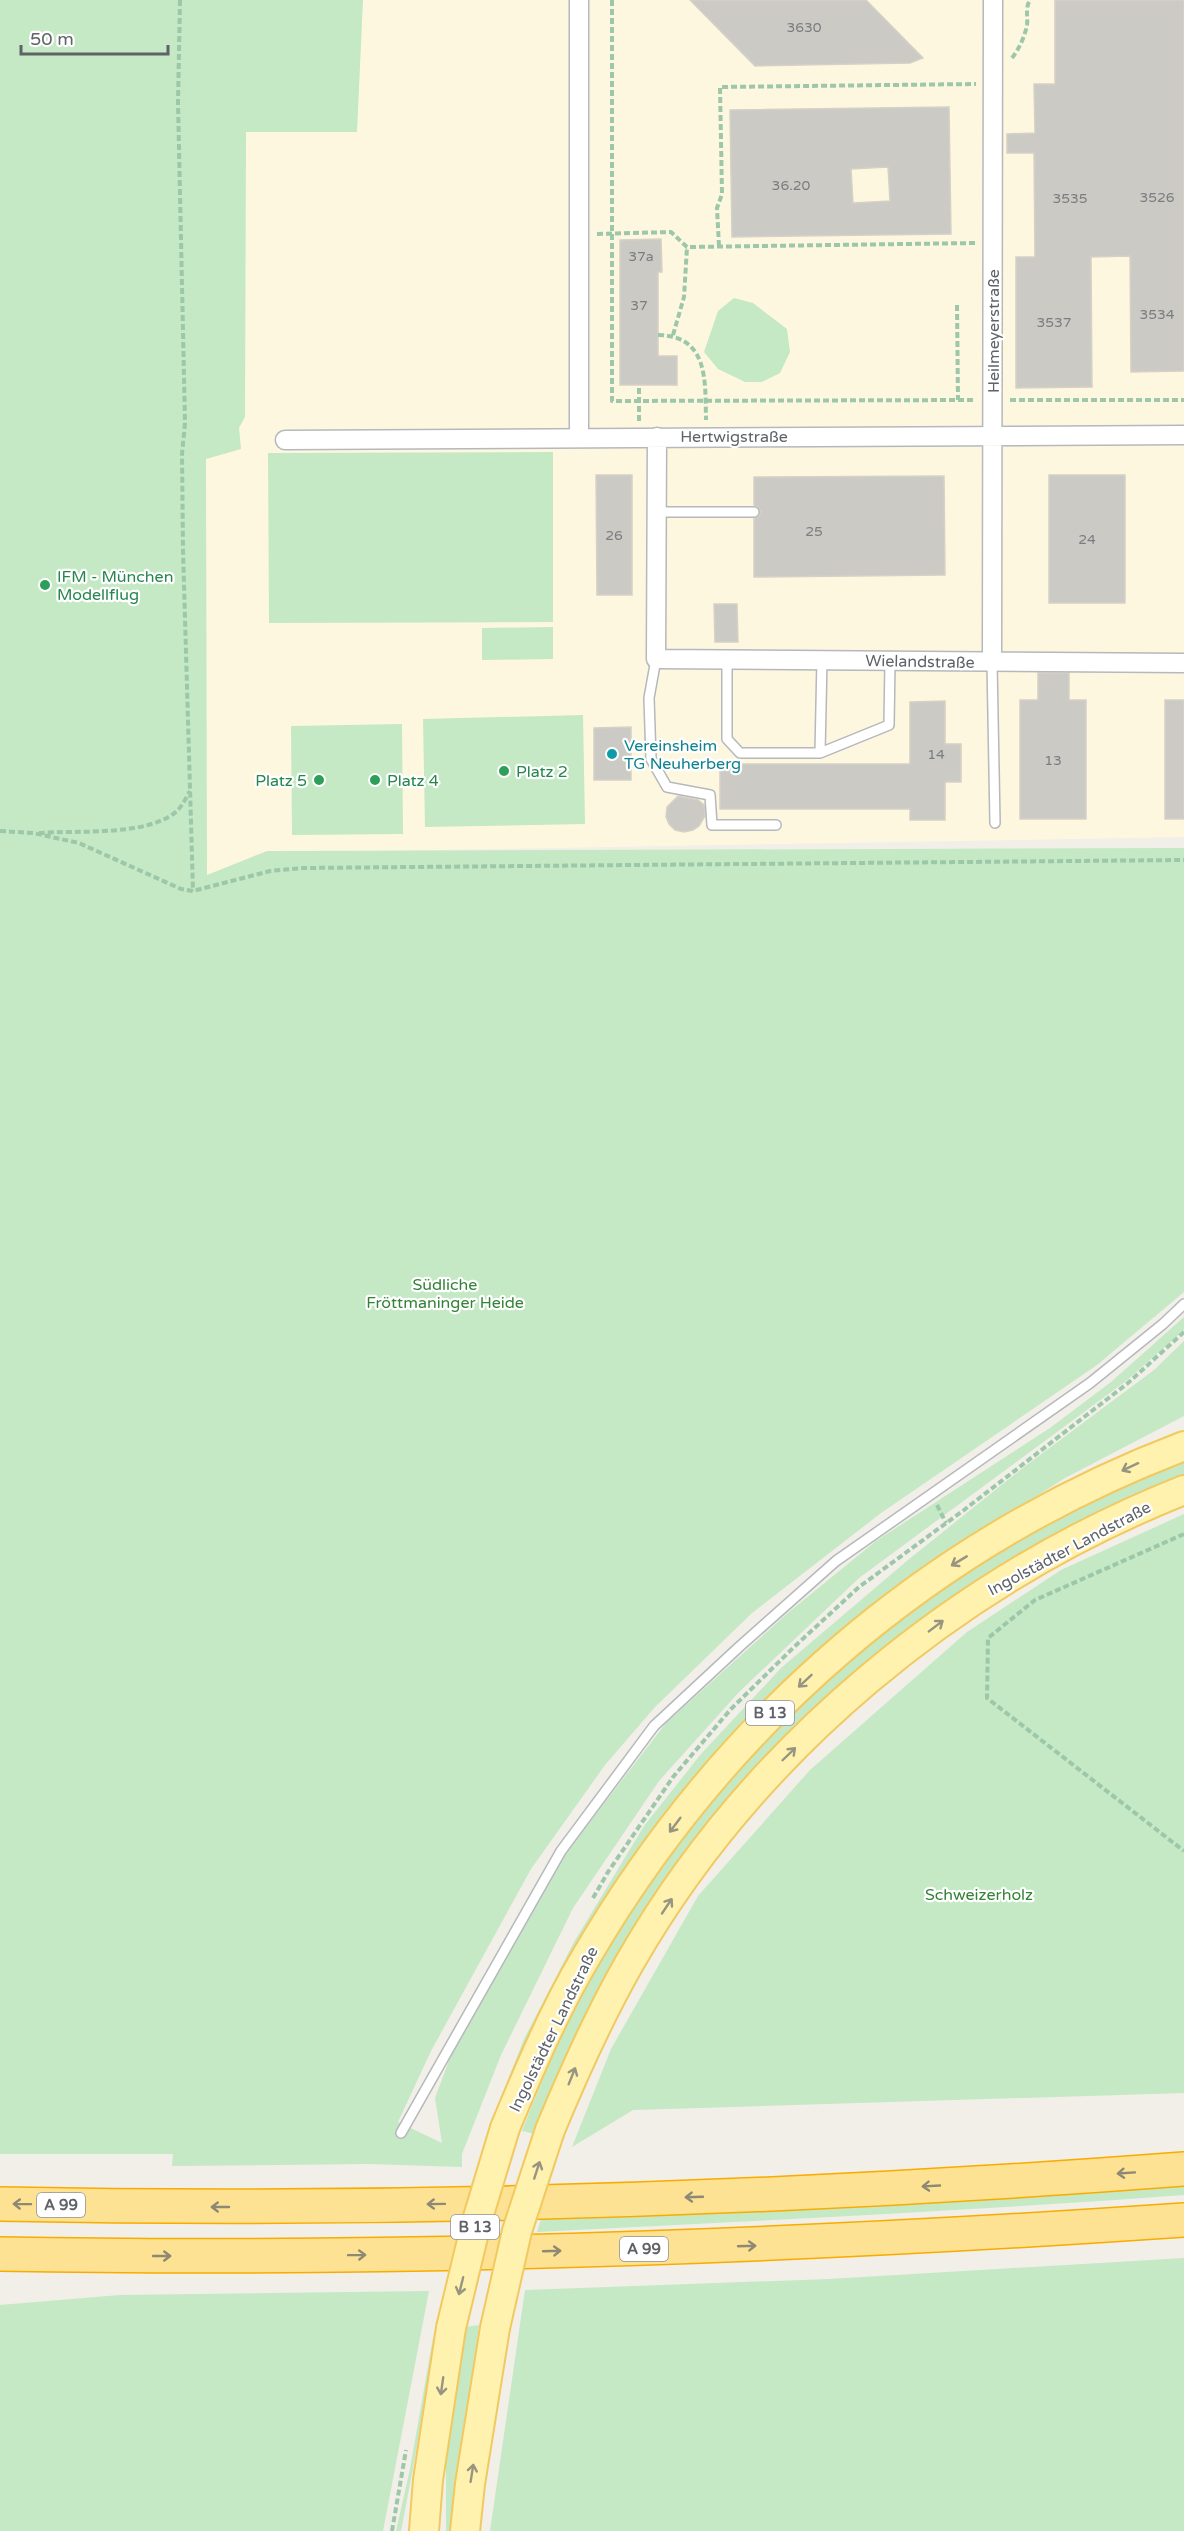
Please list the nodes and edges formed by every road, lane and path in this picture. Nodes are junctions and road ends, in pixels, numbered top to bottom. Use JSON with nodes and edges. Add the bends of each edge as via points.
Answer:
{"nodes":[{"id":1,"x":180,"y":0,"type":"edge"},
{"id":2,"x":579,"y":0,"type":"edge"},
{"id":3,"x":612,"y":0,"type":"edge"},
{"id":4,"x":993,"y":0,"type":"edge"},
{"id":5,"x":1030,"y":0,"type":"edge"},
{"id":6,"x":993,"y":84,"type":"junction"},
{"id":7,"x":579,"y":234,"type":"junction"},
{"id":8,"x":612,"y":234,"type":"junction"},
{"id":9,"x":993,"y":243,"type":"junction"},
{"id":10,"x":718,"y":246,"type":"junction"},
{"id":11,"x":687,"y":247,"type":"junction"},
{"id":12,"x":957,"y":305,"type":"dead end"},
{"id":13,"x":658,"y":335,"type":"dead end"},
{"id":14,"x":673,"y":335,"type":"junction"},
{"id":15,"x":639,"y":385,"type":"dead end"},
{"id":16,"x":639,"y":400,"type":"junction"},
{"id":17,"x":958,"y":400,"type":"junction"},
{"id":18,"x":993,"y":400,"type":"junction"},
{"id":19,"x":1184,"y":400,"type":"edge"},
{"id":20,"x":705,"y":401,"type":"junction"},
{"id":21,"x":993,"y":435,"type":"junction"},
{"id":22,"x":1184,"y":435,"type":"edge"},
{"id":23,"x":706,"y":436,"type":"junction"},
{"id":24,"x":579,"y":437,"type":"junction"},
{"id":25,"x":648,"y":437,"type":"junction"},
{"id":26,"x":285,"y":440,"type":"dead end"},
{"id":27,"x":657,"y":512,"type":"junction"},
{"id":28,"x":754,"y":512,"type":"dead end"},
{"id":29,"x":657,"y":659,"type":"junction"},
{"id":30,"x":822,"y":659,"type":"junction"},
{"id":31,"x":727,"y":660,"type":"junction"},
{"id":32,"x":890,"y":661,"type":"junction"},
{"id":33,"x":992,"y":662,"type":"junction"},
{"id":34,"x":1184,"y":663,"type":"edge"},
{"id":35,"x":820,"y":753,"type":"junction"},
{"id":36,"x":190,"y":791,"type":"junction"},
{"id":37,"x":995,"y":823,"type":"dead end"},
{"id":38,"x":776,"y":825,"type":"dead end"},
{"id":39,"x":0,"y":831,"type":"edge"},
{"id":40,"x":33,"y":833,"type":"junction"},
{"id":41,"x":1184,"y":860,"type":"edge"},
{"id":42,"x":193,"y":891,"type":"junction"},
{"id":43,"x":1184,"y":1304,"type":"edge"},
{"id":44,"x":1184,"y":1446,"type":"edge"},
{"id":45,"x":1184,"y":1490,"type":"edge"},
{"id":46,"x":1184,"y":1534,"type":"edge"},
{"id":47,"x":1184,"y":1851,"type":"edge"},
{"id":48,"x":401,"y":2133,"type":"dead end"},
{"id":49,"x":1184,"y":2169,"type":"edge"},
{"id":50,"x":0,"y":2204,"type":"edge"},
{"id":51,"x":1184,"y":2220,"type":"edge"},
{"id":52,"x":0,"y":2254,"type":"edge"},
{"id":53,"x":424,"y":2531,"type":"edge"},
{"id":54,"x":465,"y":2531,"type":"edge"}],
"edges":[{"from":1,"to":36,"type":"path","via":[[183,539]]},
{"from":2,"to":7,"type":"street"},
{"from":3,"to":8,"type":"path"},
{"from":4,"to":6,"type":"street","name":"Heilmeyerstraße"},
{"from":5,"to":6,"type":"path","via":[[1018,51]]},
{"from":6,"to":9,"type":"street","name":"Heilmeyerstraße"},
{"from":6,"to":10,"type":"path","via":[[720,87],[722,194],[717,208]]},
{"from":7,"to":8,"type":"path"},
{"from":7,"to":24,"type":"street"},
{"from":8,"to":11,"type":"path","via":[[671,232]]},
{"from":8,"to":16,"type":"path","via":[[612,401]]},
{"from":9,"to":10,"type":"path"},
{"from":9,"to":18,"type":"street","name":"Heilmeyerstraße"},
{"from":10,"to":11,"type":"path"},
{"from":11,"to":14,"type":"path","via":[[684,297]]},
{"from":12,"to":17,"type":"path"},
{"from":13,"to":14,"type":"path"},
{"from":14,"to":20,"type":"path","via":[[696,353],[703,366]]},
{"from":15,"to":16,"type":"path"},
{"from":16,"to":20,"type":"path"},
{"from":16,"to":25,"type":"path"},
{"from":17,"to":18,"type":"path"},
{"from":17,"to":20,"type":"path"},
{"from":18,"to":19,"type":"path"},
{"from":18,"to":21,"type":"street","name":"Heilmeyerstraße"},
{"from":20,"to":23,"type":"path"},
{"from":21,"to":22,"type":"street","name":"Hertwigstraße"},
{"from":21,"to":23,"type":"street","name":"Hertwigstraße"},
{"from":21,"to":33,"type":"street","name":"Heilmeyerstraße"},
{"from":23,"to":25,"type":"street","name":"Hertwigstraße"},
{"from":24,"to":25,"type":"street","name":"Hertwigstraße"},
{"from":24,"to":26,"type":"street","name":"Hertwigstraße"},
{"from":25,"to":27,"type":"street"},
{"from":27,"to":28,"type":"lane"},
{"from":27,"to":29,"type":"street"},
{"from":29,"to":31,"type":"street","name":"Wielandstraße"},
{"from":29,"to":38,"type":"lane","via":[[649,698],[651,759],[667,787],[710,795],[712,825]]},
{"from":30,"to":31,"type":"street","name":"Wielandstraße"},
{"from":30,"to":32,"type":"street","name":"Wielandstraße"},
{"from":30,"to":35,"type":"lane"},
{"from":31,"to":35,"type":"lane","via":[[727,739],[740,753]]},
{"from":32,"to":33,"type":"street","name":"Wielandstraße"},
{"from":32,"to":35,"type":"lane","via":[[889,725]]},
{"from":33,"to":34,"type":"street","name":"Wielandstraße"},
{"from":33,"to":37,"type":"lane"},
{"from":36,"to":40,"type":"path","via":[[178,810],[157,824],[127,830]]},
{"from":36,"to":42,"type":"path"},
{"from":39,"to":40,"type":"path"},
{"from":40,"to":42,"type":"path","via":[[79,843]]},
{"from":41,"to":42,"type":"path","via":[[303,868],[270,871]]},
{"from":43,"to":48,"type":"lane","via":[[1090,1383],[836,1561],[654,1726],[561,1851]]},
{"from":44,"to":53,"type":"main road","name":"Ingolstädter Landstraße","number":"B 13","one_way":true,"bridge":true,"via":[[1132,1466],[1027,1519],[936,1575],[845,1644],[768,1715],[714,1775],[644,1866],[597,1939],[553,2020],[505,2128],[450,2328]]},
{"from":54,"to":45,"type":"main road","name":"Ingolstädter Landstraße","number":"B 13","one_way":true,"bridge":true,"via":[[495,2328],[517,2231],[550,2130],[576,2067],[632,1959],[711,1843],[774,1769],[889,1662],[992,1587],[1131,1511]]},
{"from":46,"to":47,"type":"path","via":[[1035,1600],[988,1638],[987,1688],[987,1698]]},
{"from":49,"to":50,"type":"highway","number":"A 99","one_way":true,"via":[[921,2187],[503,2203],[278,2207]]},
{"from":52,"to":51,"type":"highway","number":"A 99","one_way":true,"via":[[269,2257],[770,2245]]}]}
